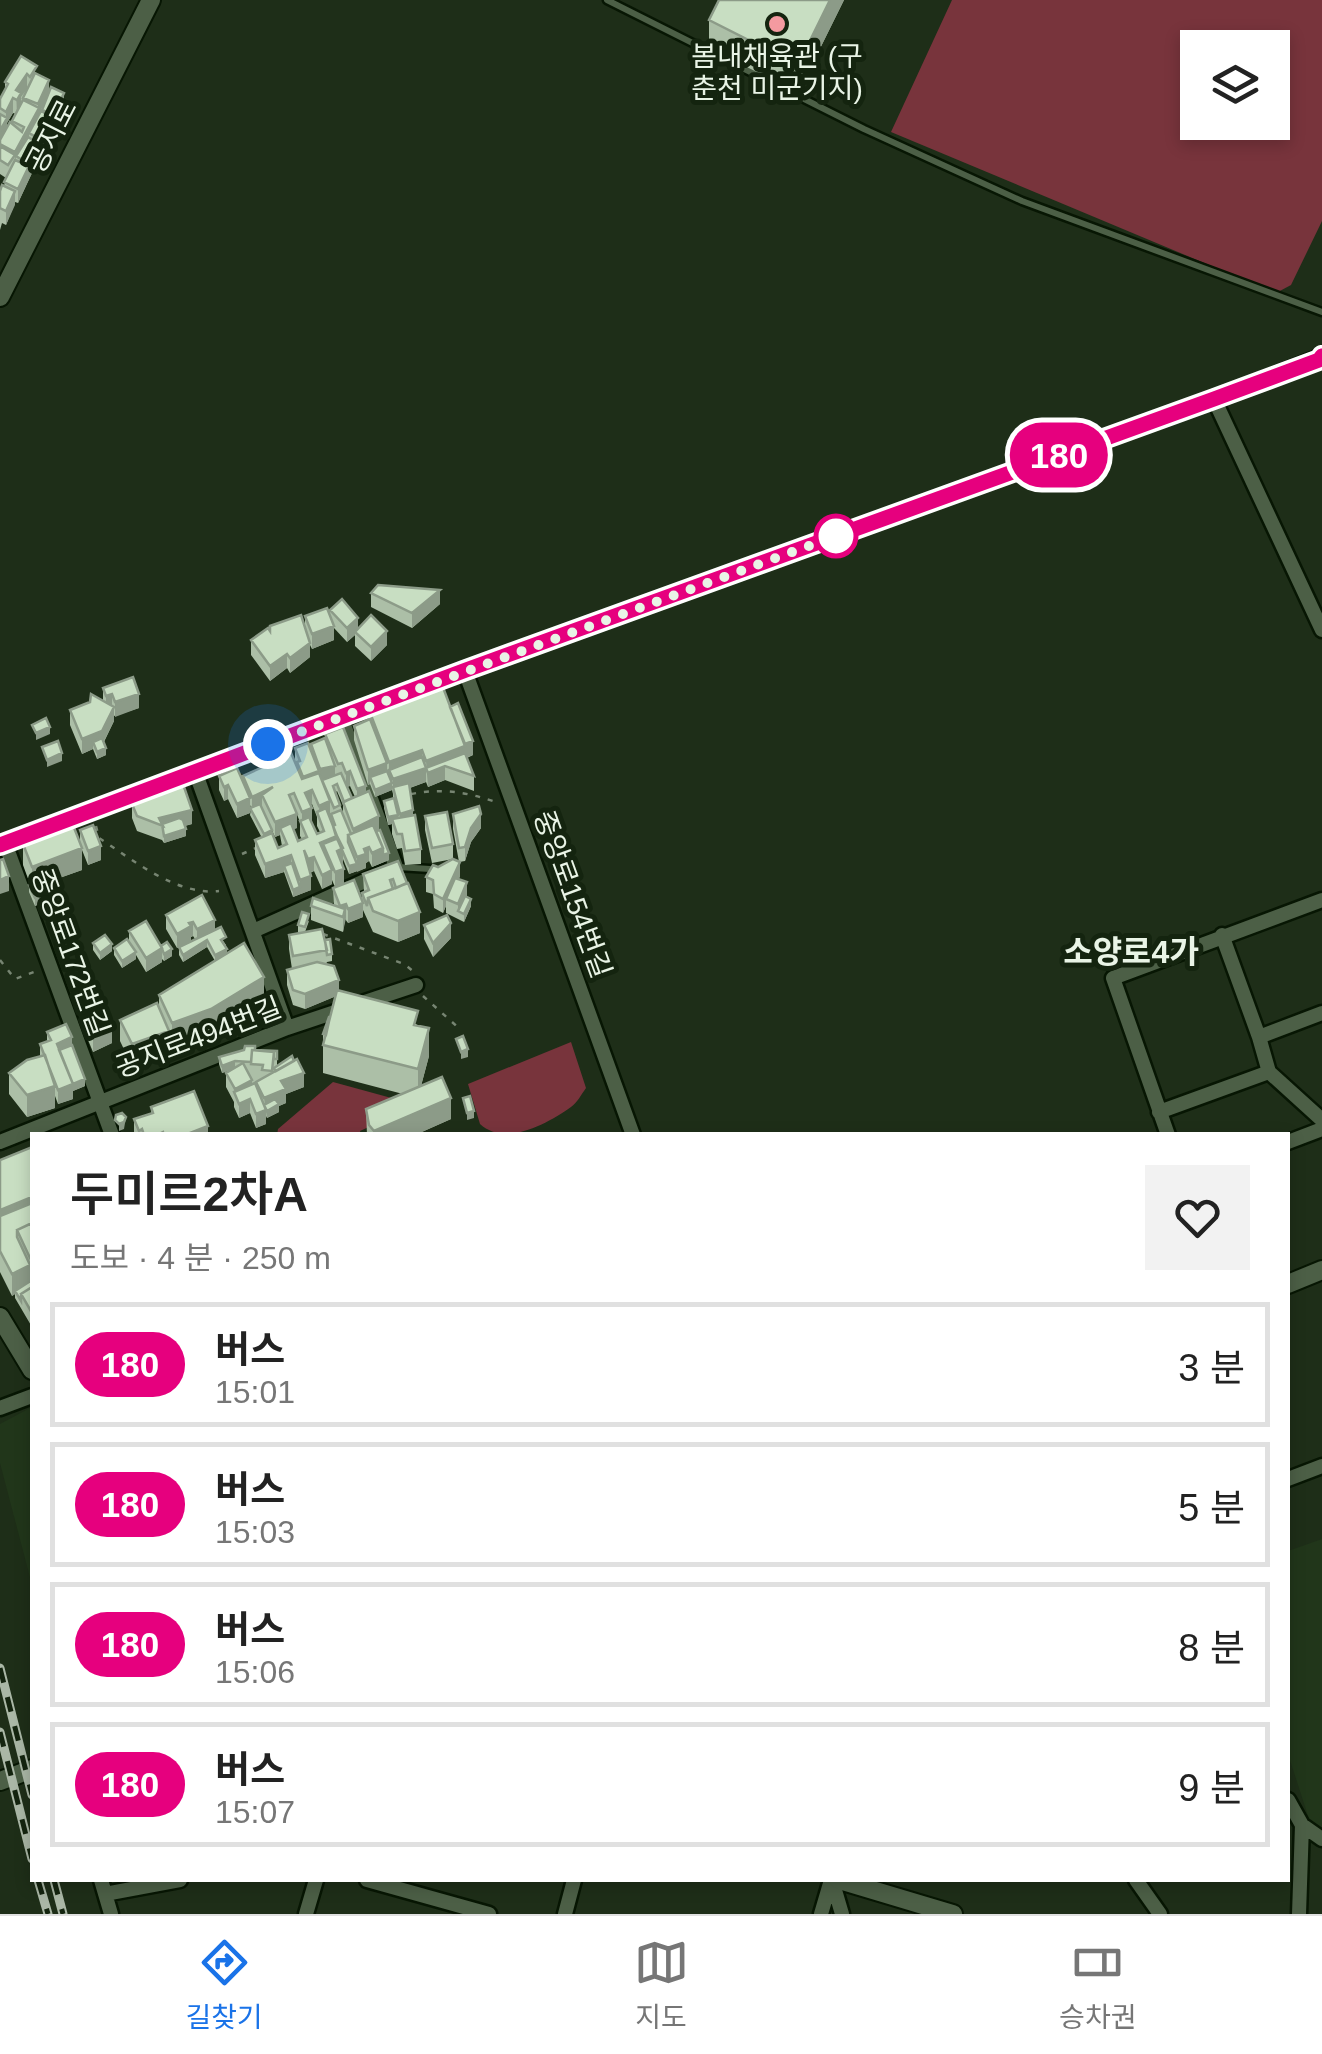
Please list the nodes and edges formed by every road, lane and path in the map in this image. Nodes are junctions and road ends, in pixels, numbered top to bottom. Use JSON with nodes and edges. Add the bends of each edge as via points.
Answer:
{"nodes":[{"id":1,"x":151,"y":0,"type":"edge"},
{"id":2,"x":607,"y":0,"type":"edge"},
{"id":3,"x":0,"y":296,"type":"edge"},
{"id":4,"x":1322,"y":312,"type":"edge"},
{"id":5,"x":1321,"y":360,"type":"edge"},
{"id":6,"x":1214,"y":399,"type":"junction"},
{"id":7,"x":1322,"y":630,"type":"edge"},
{"id":8,"x":466,"y":670,"type":"junction"},
{"id":9,"x":340,"y":717,"type":"junction"},
{"id":10,"x":195,"y":771,"type":"junction"},
{"id":11,"x":91,"y":810,"type":"junction"},
{"id":12,"x":2,"y":844,"type":"edge"},
{"id":13,"x":396,"y":867,"type":"junction"},
{"id":14,"x":430,"y":869,"type":"edge"},
{"id":15,"x":236,"y":884,"type":"junction"},
{"id":16,"x":1322,"y":900,"type":"edge"},
{"id":17,"x":312,"y":930,"type":"edge"},
{"id":18,"x":253,"y":931,"type":"junction"},
{"id":19,"x":1222,"y":935,"type":"junction"},
{"id":20,"x":0,"y":960,"type":"edge"},
{"id":21,"x":50,"y":966,"type":"junction"},
{"id":22,"x":416,"y":985,"type":"junction"},
{"id":23,"x":1322,"y":1013,"type":"edge"},
{"id":24,"x":287,"y":1028,"type":"junction"},
{"id":25,"x":461,"y":1030,"type":"dead end"},
{"id":26,"x":1260,"y":1037,"type":"junction"},
{"id":27,"x":1268,"y":1072,"type":"junction"},
{"id":28,"x":100,"y":1102,"type":"junction"},
{"id":29,"x":1159,"y":1112,"type":"junction"},
{"id":30,"x":1322,"y":1120,"type":"edge"},
{"id":31,"x":1322,"y":1129,"type":"edge"},
{"id":32,"x":111,"y":1132,"type":"edge"},
{"id":33,"x":632,"y":1132,"type":"edge"},
{"id":34,"x":1167,"y":1132,"type":"edge"},
{"id":35,"x":1290,"y":1141,"type":"edge"},
{"id":36,"x":0,"y":1142,"type":"edge"},
{"id":37,"x":1320,"y":1278,"type":"edge"},
{"id":38,"x":1290,"y":1284,"type":"edge"},
{"id":39,"x":0,"y":1317,"type":"edge"},
{"id":40,"x":30,"y":1367,"type":"edge"},
{"id":41,"x":30,"y":1397,"type":"edge"},
{"id":42,"x":0,"y":1408,"type":"edge"},
{"id":43,"x":1322,"y":1466,"type":"edge"},
{"id":44,"x":1290,"y":1478,"type":"edge"},
{"id":45,"x":30,"y":1769,"type":"edge"},
{"id":46,"x":0,"y":1781,"type":"edge"},
{"id":47,"x":1290,"y":1804,"type":"edge"},
{"id":48,"x":1302,"y":1825,"type":"junction"},
{"id":49,"x":1322,"y":1839,"type":"edge"},
{"id":50,"x":158,"y":1882,"type":"edge"},
{"id":51,"x":315,"y":1882,"type":"edge"},
{"id":52,"x":372,"y":1882,"type":"edge"},
{"id":53,"x":573,"y":1882,"type":"edge"},
{"id":54,"x":833,"y":1882,"type":"edge"},
{"id":55,"x":834,"y":1882,"type":"edge"},
{"id":56,"x":841,"y":1882,"type":"edge"},
{"id":57,"x":1137,"y":1882,"type":"edge"},
{"id":58,"x":103,"y":1887,"type":"edge"},
{"id":59,"x":439,"y":1907,"type":"edge"},
{"id":60,"x":110,"y":1914,"type":"edge"},
{"id":61,"x":306,"y":1914,"type":"edge"},
{"id":62,"x":489,"y":1914,"type":"edge"},
{"id":63,"x":565,"y":1914,"type":"edge"},
{"id":64,"x":821,"y":1914,"type":"edge"},
{"id":65,"x":842,"y":1914,"type":"edge"},
{"id":66,"x":953,"y":1914,"type":"edge"},
{"id":67,"x":1160,"y":1914,"type":"edge"},
{"id":68,"x":1299,"y":1914,"type":"edge"}],
"edges":[{"from":1,"to":3,"type":"street","name":"공지로"},
{"from":2,"to":4,"type":"lane","via":[[1022,201]]},
{"from":5,"to":6,"type":"street"},
{"from":6,"to":7,"type":"street"},
{"from":6,"to":8,"type":"street"},
{"from":8,"to":9,"type":"street"},
{"from":8,"to":33,"type":"street","name":"중앙로154번길"},
{"from":9,"to":10,"type":"street"},
{"from":9,"to":13,"type":"street"},
{"from":10,"to":11,"type":"street"},
{"from":10,"to":15,"type":"street"},
{"from":11,"to":12,"type":"street"},
{"from":11,"to":15,"type":"path","via":[[99,838],[152,872],[216,893]]},
{"from":12,"to":21,"type":"street","name":"중앙로172번길"},
{"from":13,"to":14,"type":"lane"},
{"from":13,"to":18,"type":"street"},
{"from":15,"to":18,"type":"street"},
{"from":16,"to":19,"type":"street"},
{"from":17,"to":22,"type":"path","via":[[404,964],[415,973]]},
{"from":18,"to":24,"type":"street"},
{"from":19,"to":26,"type":"street"},
{"from":19,"to":29,"type":"street","via":[[1113,978]]},
{"from":20,"to":21,"type":"path","via":[[14,978]]},
{"from":21,"to":28,"type":"street","name":"중앙로172번길"},
{"from":22,"to":24,"type":"street","name":"공지로494번길"},
{"from":22,"to":25,"type":"path"},
{"from":23,"to":26,"type":"street"},
{"from":24,"to":28,"type":"street","name":"공지로494번길"},
{"from":26,"to":27,"type":"street"},
{"from":27,"to":29,"type":"street"},
{"from":27,"to":30,"type":"street"},
{"from":28,"to":32,"type":"street","name":"중앙로172번길"},
{"from":28,"to":36,"type":"street","name":"공지로494번길"},
{"from":29,"to":34,"type":"street"},
{"from":31,"to":35,"type":"street"},
{"from":37,"to":38,"type":"street"},
{"from":39,"to":40,"type":"street"},
{"from":41,"to":42,"type":"street"},
{"from":43,"to":44,"type":"street"},
{"from":45,"to":46,"type":"street"},
{"from":47,"to":48,"type":"street"},
{"from":48,"to":49,"type":"street"},
{"from":48,"to":68,"type":"street"},
{"from":50,"to":58,"type":"street"},
{"from":51,"to":61,"type":"street"},
{"from":52,"to":59,"type":"street"},
{"from":53,"to":63,"type":"street"},
{"from":54,"to":64,"type":"street"},
{"from":55,"to":65,"type":"street"},
{"from":56,"to":66,"type":"street"},
{"from":57,"to":67,"type":"street"},
{"from":58,"to":60,"type":"street"},
{"from":59,"to":62,"type":"street"}]}
